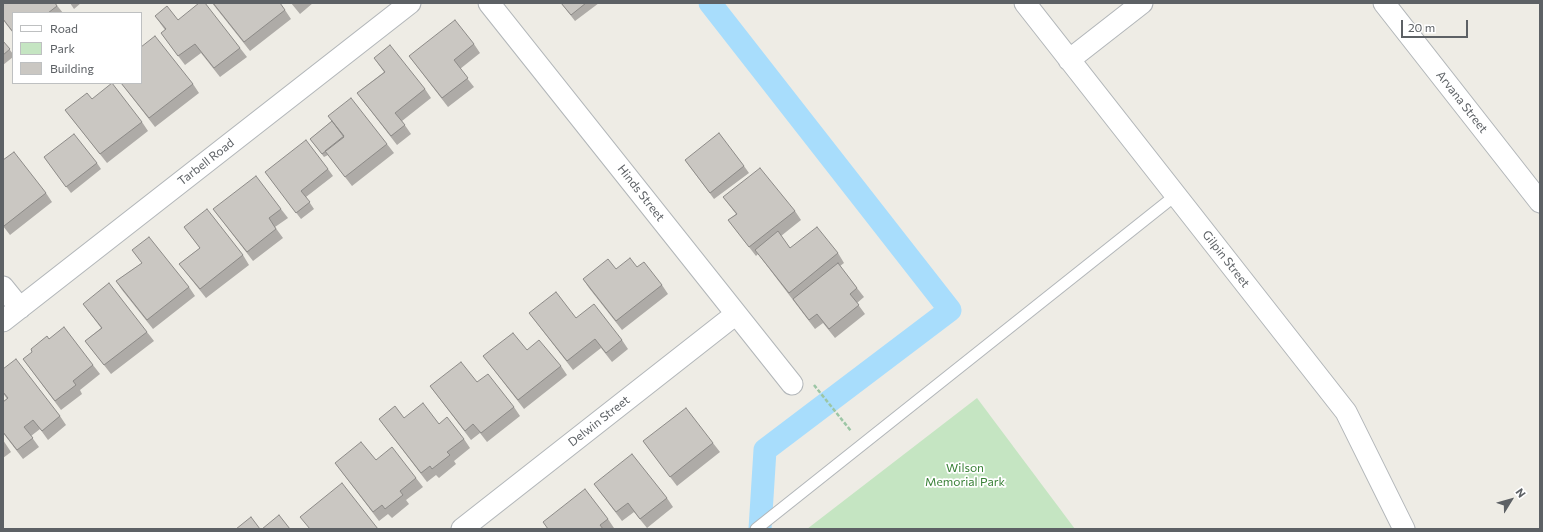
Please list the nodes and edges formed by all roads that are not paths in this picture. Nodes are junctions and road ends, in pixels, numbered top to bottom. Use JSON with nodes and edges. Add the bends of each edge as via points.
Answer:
{"nodes":[{"id":1,"x":410,"y":3,"type":"edge"},
{"id":2,"x":489,"y":3,"type":"edge"},
{"id":3,"x":1025,"y":3,"type":"edge"},
{"id":4,"x":1142,"y":3,"type":"edge"},
{"id":5,"x":1384,"y":3,"type":"edge"},
{"id":6,"x":1069,"y":60,"type":"junction"},
{"id":7,"x":1176,"y":195,"type":"junction"},
{"id":8,"x":1540,"y":202,"type":"edge"},
{"id":9,"x":3,"y":287,"type":"edge"},
{"id":10,"x":20,"y":308,"type":"junction"},
{"id":11,"x":736,"y":314,"type":"junction"},
{"id":12,"x":3,"y":321,"type":"edge"},
{"id":13,"x":792,"y":384,"type":"dead end"},
{"id":14,"x":462,"y":529,"type":"edge"},
{"id":15,"x":756,"y":529,"type":"edge"},
{"id":16,"x":1404,"y":529,"type":"edge"}],
"edges":[{"from":1,"to":10,"type":"street","name":"Tarbell Road"},
{"from":2,"to":11,"type":"street","name":"Hinds Street"},
{"from":3,"to":6,"type":"street","name":"Gilpin Street"},
{"from":4,"to":6,"type":"street"},
{"from":5,"to":8,"type":"street","name":"Arvana Street"},
{"from":6,"to":7,"type":"street","name":"Gilpin Street"},
{"from":7,"to":15,"type":"lane"},
{"from":7,"to":16,"type":"street","name":"Gilpin Street","via":[[1346,412]]},
{"from":9,"to":10,"type":"street"},
{"from":10,"to":12,"type":"street","name":"Tarbell Road"},
{"from":11,"to":13,"type":"street","name":"Hinds Street"},
{"from":11,"to":14,"type":"street","name":"Delwin Street"}]}
